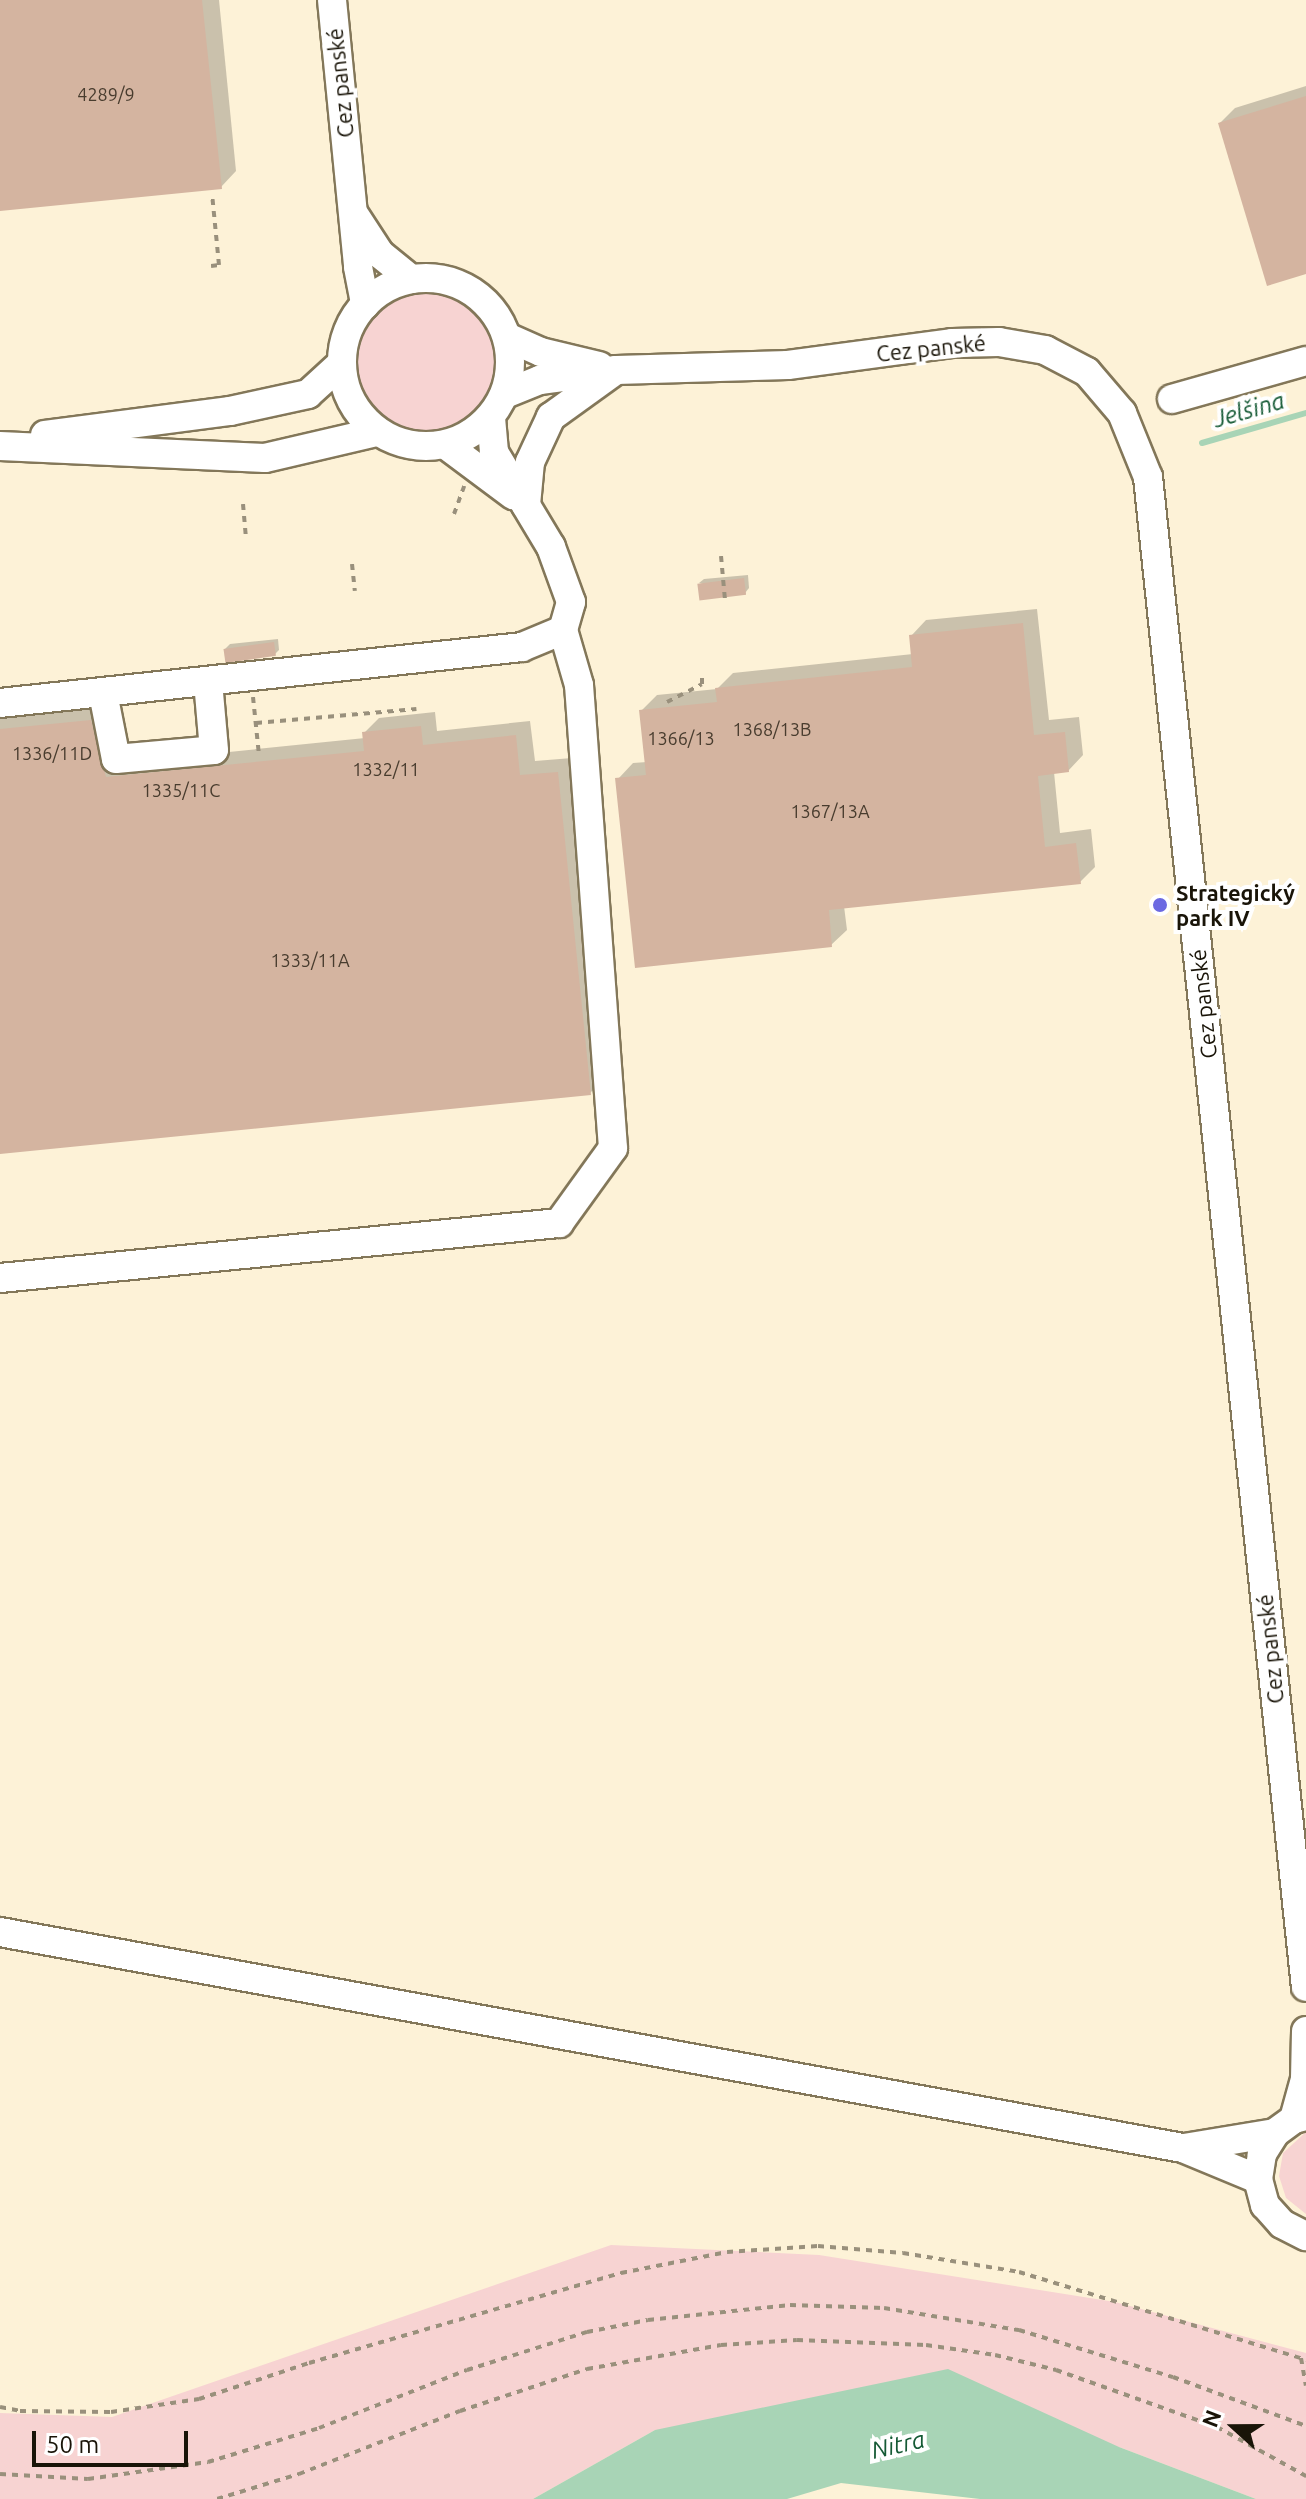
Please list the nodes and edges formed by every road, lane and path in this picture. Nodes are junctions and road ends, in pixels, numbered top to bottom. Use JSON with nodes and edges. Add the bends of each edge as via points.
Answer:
{"nodes":[{"id":1,"x":332,"y":0,"type":"edge"},
{"id":2,"x":212,"y":193,"type":"dead end"},
{"id":3,"x":354,"y":213,"type":"junction"},
{"id":4,"x":211,"y":266,"type":"dead end"},
{"id":5,"x":411,"y":279,"type":"junction"},
{"id":6,"x":365,"y":304,"type":"junction"},
{"id":7,"x":507,"y":337,"type":"junction"},
{"id":8,"x":1306,"y":361,"type":"edge"},
{"id":9,"x":341,"y":364,"type":"junction"},
{"id":10,"x":616,"y":370,"type":"junction"},
{"id":11,"x":1172,"y":399,"type":"dead end"},
{"id":12,"x":498,"y":405,"type":"junction"},
{"id":13,"x":377,"y":432,"type":"junction"},
{"id":14,"x":0,"y":444,"type":"edge"},
{"id":15,"x":446,"y":445,"type":"junction"},
{"id":16,"x":468,"y":474,"type":"dead end"},
{"id":17,"x":243,"y":504,"type":"dead end"},
{"id":18,"x":526,"y":505,"type":"junction"},
{"id":19,"x":454,"y":514,"type":"dead end"},
{"id":20,"x":246,"y":536,"type":"dead end"},
{"id":21,"x":721,"y":556,"type":"dead end"},
{"id":22,"x":352,"y":564,"type":"dead end"},
{"id":23,"x":355,"y":591,"type":"dead end"},
{"id":24,"x":725,"y":600,"type":"dead end"},
{"id":25,"x":563,"y":630,"type":"junction"},
{"id":26,"x":702,"y":672,"type":"dead end"},
{"id":27,"x":208,"y":682,"type":"junction"},
{"id":28,"x":103,"y":693,"type":"junction"},
{"id":29,"x":253,"y":694,"type":"dead end"},
{"id":30,"x":667,"y":702,"type":"dead end"},
{"id":31,"x":0,"y":703,"type":"edge"},
{"id":32,"x":416,"y":709,"type":"dead end"},
{"id":33,"x":256,"y":723,"type":"junction"},
{"id":34,"x":259,"y":755,"type":"dead end"},
{"id":35,"x":0,"y":1278,"type":"edge"},
{"id":36,"x":0,"y":1932,"type":"edge"},
{"id":37,"x":1306,"y":1987,"type":"edge"},
{"id":38,"x":1306,"y":2031,"type":"edge"},
{"id":39,"x":1292,"y":2123,"type":"edge"},
{"id":40,"x":1183,"y":2148,"type":"junction"},
{"id":41,"x":1258,"y":2179,"type":"junction"},
{"id":42,"x":1306,"y":2236,"type":"edge"},
{"id":43,"x":1303,"y":2359,"type":"edge"},
{"id":44,"x":1306,"y":2386,"type":"edge"},
{"id":45,"x":0,"y":2407,"type":"edge"},
{"id":46,"x":1306,"y":2426,"type":"edge"},
{"id":47,"x":0,"y":2474,"type":"edge"},
{"id":48,"x":1306,"y":2476,"type":"edge"},
{"id":49,"x":217,"y":2499,"type":"edge"}],
"edges":[{"from":1,"to":3,"type":"street","name":"Cez panské"},
{"from":2,"to":4,"type":"path","via":[[219,265]]},
{"from":3,"to":5,"type":"street","name":"Cez panské","via":[[380,254]]},
{"from":3,"to":6,"type":"street","name":"Cez panské"},
{"from":5,"to":6,"type":"street"},
{"from":5,"to":7,"type":"street","via":[[441,279],[470,290],[493,310]]},
{"from":6,"to":9,"type":"street","via":[[344,342]]},
{"from":7,"to":10,"type":"street","name":"Cez panské","via":[[541,352]]},
{"from":7,"to":12,"type":"street","via":[[510,367]]},
{"from":8,"to":11,"type":"street"},
{"from":9,"to":13,"type":"street","via":[[354,406]]},
{"from":9,"to":14,"type":"street","via":[[308,394],[230,411]]},
{"from":10,"to":12,"type":"street","name":"Cez panské","via":[[540,380]]},
{"from":10,"to":18,"type":"street","via":[[551,417],[530,462]]},
{"from":10,"to":37,"type":"street","name":"Cez panské","via":[[788,365],[952,343],[999,342],[1045,350],[1087,372],[1122,413],[1148,477]]},
{"from":12,"to":15,"type":"street","name":"Cez panské","via":[[470,435]]},
{"from":12,"to":18,"type":"street","via":[[494,452]]},
{"from":13,"to":14,"type":"street","via":[[265,458]]},
{"from":13,"to":15,"type":"street","via":[[419,447]]},
{"from":15,"to":18,"type":"street"},
{"from":16,"to":19,"type":"path"},
{"from":17,"to":20,"type":"path"},
{"from":18,"to":25,"type":"street","via":[[551,547],[571,602]]},
{"from":21,"to":24,"type":"path"},
{"from":22,"to":23,"type":"path"},
{"from":25,"to":27,"type":"street","via":[[522,647]]},
{"from":25,"to":35,"type":"street","via":[[579,685],[613,1148],[559,1223]]},
{"from":26,"to":30,"type":"path","via":[[702,684]]},
{"from":27,"to":28,"type":"street"},
{"from":27,"to":28,"type":"street","via":[[214,750],[116,759]]},
{"from":28,"to":31,"type":"street"},
{"from":29,"to":33,"type":"path"},
{"from":32,"to":33,"type":"path"},
{"from":33,"to":34,"type":"path"},
{"from":36,"to":40,"type":"street"},
{"from":38,"to":39,"type":"street","via":[[1305,2079]]},
{"from":39,"to":40,"type":"street"},
{"from":39,"to":41,"type":"street","via":[[1262,2154]]},
{"from":40,"to":41,"type":"street"},
{"from":41,"to":42,"type":"street","via":[[1273,2215]]},
{"from":43,"to":44,"type":"path"},
{"from":43,"to":45,"type":"path","via":[[1019,2272],[818,2246],[727,2252],[621,2273],[199,2399],[111,2412]]},
{"from":46,"to":47,"type":"path","via":[[1173,2377],[1019,2330],[884,2308],[790,2305],[587,2332],[208,2462],[88,2479]]},
{"from":48,"to":49,"type":"path","via":[[1217,2427],[1056,2370],[926,2345],[797,2340],[721,2345],[587,2369]]}]}
